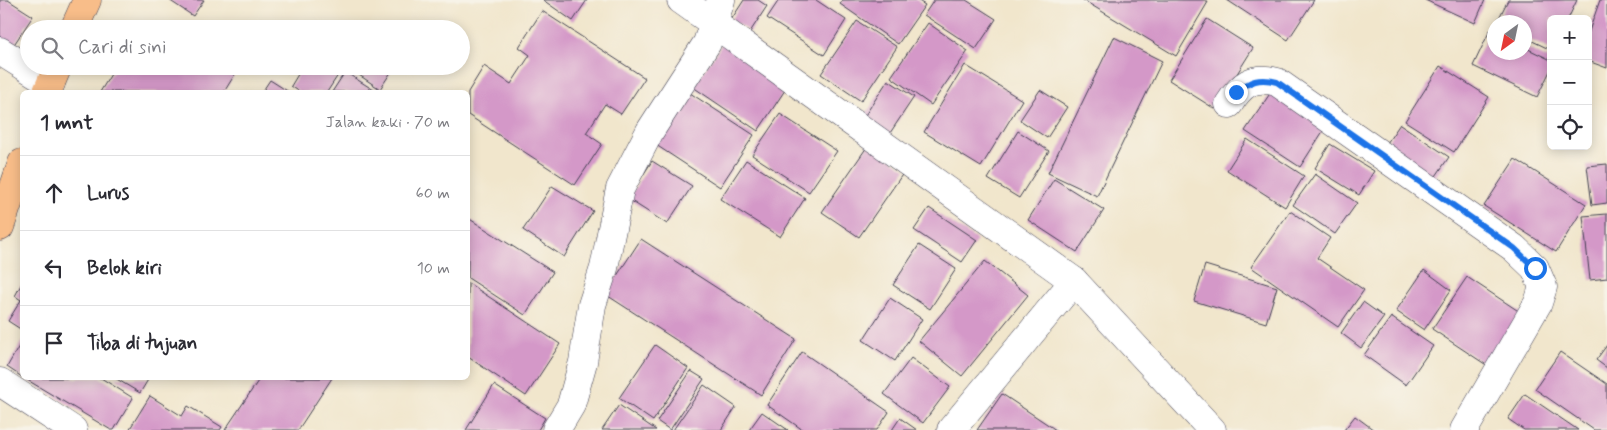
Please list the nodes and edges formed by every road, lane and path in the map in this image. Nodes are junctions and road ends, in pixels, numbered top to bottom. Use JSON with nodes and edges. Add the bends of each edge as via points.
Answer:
{"nodes":[{"id":1,"x":87,"y":0,"type":"edge"},
{"id":2,"x":681,"y":0,"type":"edge"},
{"id":3,"x":716,"y":11,"type":"edge"},
{"id":4,"x":78,"y":20,"type":"edge"},
{"id":5,"x":0,"y":51,"type":"edge"},
{"id":6,"x":20,"y":63,"type":"edge"},
{"id":7,"x":1228,"y":104,"type":"dead end"},
{"id":8,"x":20,"y":169,"type":"edge"},
{"id":9,"x":0,"y":228,"type":"edge"},
{"id":10,"x":1074,"y":280,"type":"junction"},
{"id":11,"x":0,"y":382,"type":"edge"},
{"id":12,"x":73,"y":430,"type":"edge"},
{"id":13,"x":556,"y":430,"type":"edge"},
{"id":14,"x":951,"y":430,"type":"edge"},
{"id":15,"x":1212,"y":430,"type":"edge"},
{"id":16,"x":1464,"y":430,"type":"edge"}],
"edges":[{"from":1,"to":4,"type":"main road"},
{"from":2,"to":3,"type":"street"},
{"from":3,"to":10,"type":"street"},
{"from":3,"to":13,"type":"street","via":[[706,42],[650,131],[620,189],[604,268],[592,305],[583,362],[571,405]]},
{"from":5,"to":6,"type":"street"},
{"from":7,"to":16,"type":"street","via":[[1236,92],[1254,80],[1264,78],[1277,82],[1514,248],[1535,268],[1543,287],[1538,303]]},
{"from":8,"to":9,"type":"main road"},
{"from":10,"to":14,"type":"street"},
{"from":10,"to":15,"type":"street"},
{"from":11,"to":12,"type":"street"}]}
